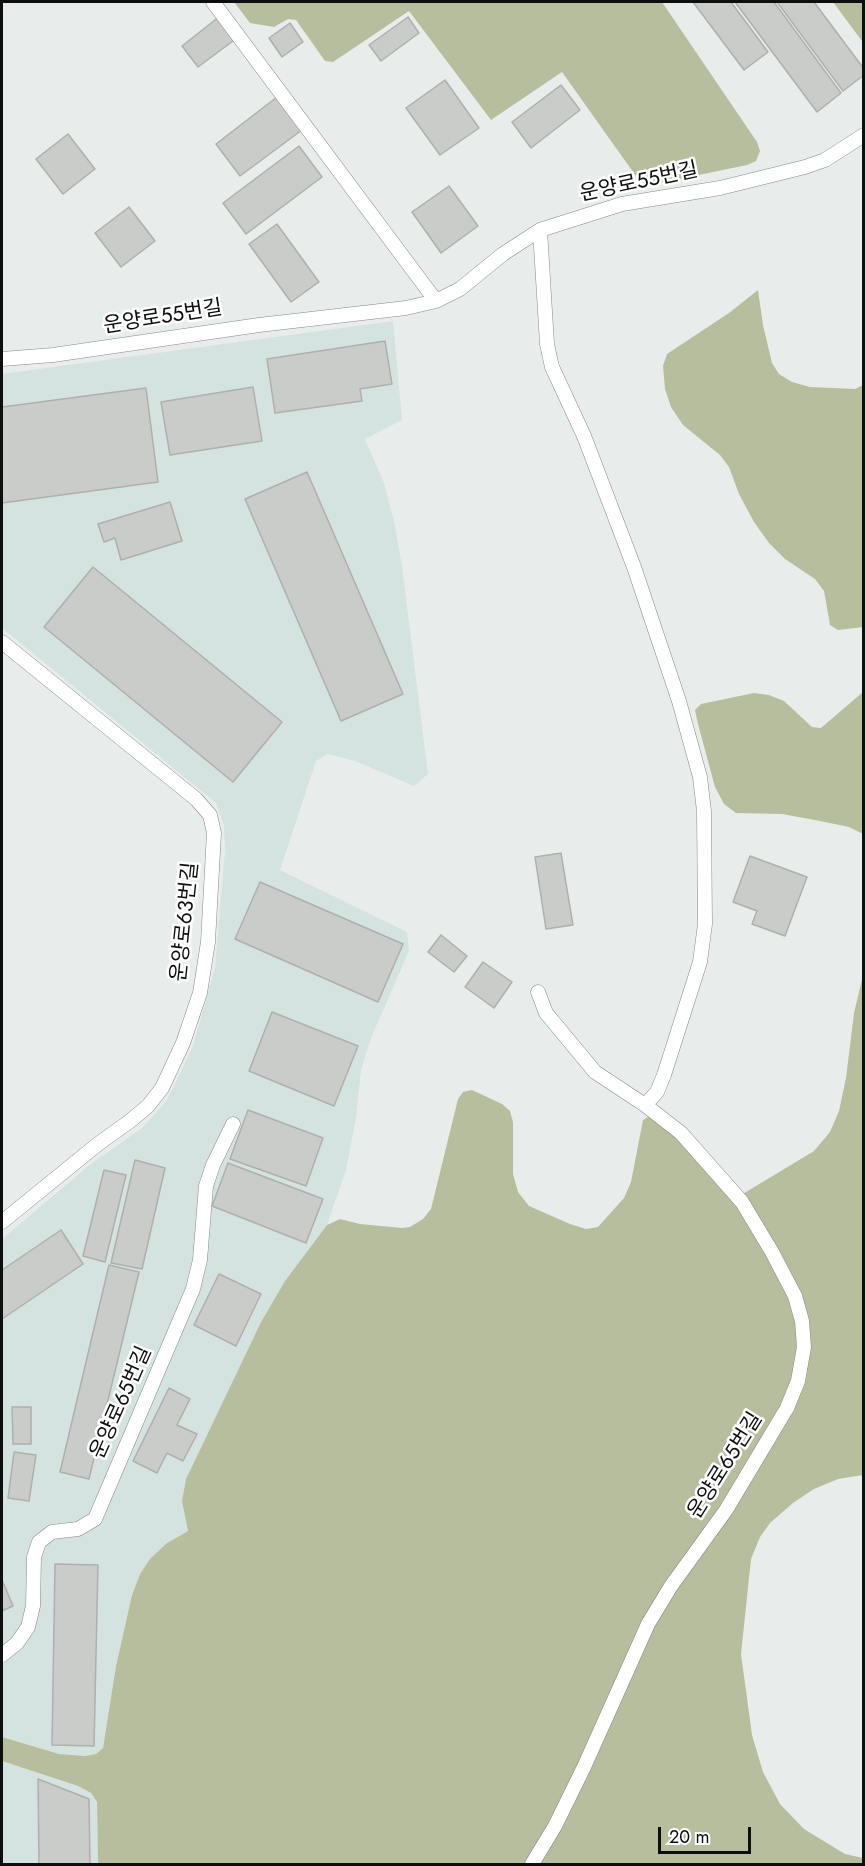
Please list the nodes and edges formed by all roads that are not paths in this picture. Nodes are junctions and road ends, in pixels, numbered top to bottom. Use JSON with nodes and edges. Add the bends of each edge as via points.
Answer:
{"nodes":[{"id":1,"x":213,"y":2,"type":"edge"},
{"id":2,"x":864,"y":135,"type":"edge"},
{"id":3,"x":540,"y":231,"type":"junction"},
{"id":4,"x":436,"y":301,"type":"junction"},
{"id":5,"x":2,"y":360,"type":"edge"},
{"id":6,"x":2,"y":642,"type":"edge"},
{"id":7,"x":538,"y":992,"type":"dead end"},
{"id":8,"x":645,"y":1105,"type":"junction"},
{"id":9,"x":233,"y":1124,"type":"dead end"},
{"id":10,"x":2,"y":1222,"type":"edge"},
{"id":11,"x":2,"y":1655,"type":"edge"},
{"id":12,"x":532,"y":1864,"type":"edge"}],
"edges":[{"from":1,"to":4,"type":"lane"},
{"from":2,"to":3,"type":"lane","name":"운양로55번길","via":[[825,160],[805,167],[720,188],[622,204]]},
{"from":3,"to":4,"type":"lane","name":"운양로55번길","via":[[503,254],[460,289]]},
{"from":3,"to":8,"type":"lane","via":[[552,368],[584,436],[634,567],[700,777],[705,924],[700,962],[664,1075],[657,1092]]},
{"from":4,"to":5,"type":"lane","name":"운양로55번길"},
{"from":6,"to":10,"type":"lane","name":"운양로63번길","via":[[196,799],[210,815],[214,833],[208,942],[200,993],[162,1088],[148,1106]]},
{"from":7,"to":8,"type":"lane","name":"운양로65번길","via":[[546,1013],[595,1072]]},
{"from":8,"to":12,"type":"lane","name":"운양로65번길","via":[[681,1133],[742,1202],[795,1296],[804,1347],[798,1381],[787,1408],[726,1510],[670,1586],[648,1624],[584,1767]]},
{"from":9,"to":11,"type":"lane","name":"운양로65번길","via":[[206,1186],[200,1260],[193,1289],[99,1508],[94,1519],[78,1529],[52,1532],[39,1542],[34,1557],[33,1606],[28,1627]]}]}
